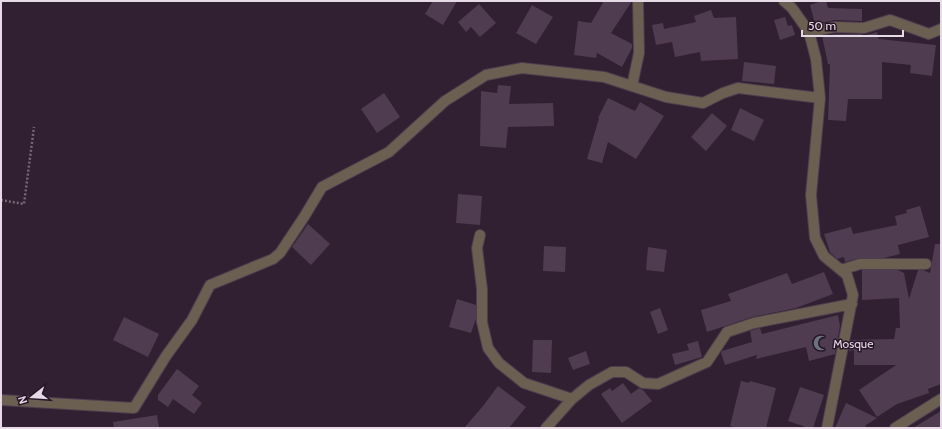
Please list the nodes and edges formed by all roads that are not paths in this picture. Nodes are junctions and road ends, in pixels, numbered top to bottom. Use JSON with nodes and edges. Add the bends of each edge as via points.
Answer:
{"nodes":[{"id":1,"x":638,"y":1,"type":"edge"},
{"id":2,"x":788,"y":3,"type":"edge"},
{"id":3,"x":941,"y":29,"type":"edge"},
{"id":4,"x":809,"y":32,"type":"junction"},
{"id":5,"x":632,"y":86,"type":"junction"},
{"id":6,"x":820,"y":98,"type":"junction"},
{"id":7,"x":480,"y":235,"type":"dead end"},
{"id":8,"x":926,"y":264,"type":"dead end"},
{"id":9,"x":841,"y":270,"type":"junction"},
{"id":10,"x":852,"y":304,"type":"junction"},
{"id":11,"x":572,"y":399,"type":"junction"},
{"id":12,"x":941,"y":399,"type":"edge"},
{"id":13,"x":1,"y":400,"type":"edge"},
{"id":14,"x":546,"y":428,"type":"edge"},
{"id":15,"x":827,"y":428,"type":"edge"},
{"id":16,"x":895,"y":428,"type":"edge"}],
"edges":[{"from":1,"to":5,"type":"street","via":[[639,53]]},
{"from":2,"to":4,"type":"street"},
{"from":3,"to":4,"type":"street","via":[[929,34],[890,20],[864,28],[835,27]]},
{"from":4,"to":6,"type":"street","via":[[816,59]]},
{"from":5,"to":6,"type":"street","via":[[666,97],[703,103],[738,88]]},
{"from":5,"to":13,"type":"street","via":[[604,77],[522,68],[486,74],[445,101],[389,152],[322,187],[280,253],[273,259],[210,285],[192,320],[134,408]]},
{"from":6,"to":9,"type":"street","via":[[811,195],[815,238],[824,256]]},
{"from":7,"to":11,"type":"street","via":[[477,248],[482,289],[482,322],[488,348],[499,363],[524,383]]},
{"from":8,"to":9,"type":"street","via":[[860,264]]},
{"from":9,"to":10,"type":"street","via":[[847,275],[853,295]]},
{"from":10,"to":11,"type":"street","via":[[754,323],[728,332],[707,362],[658,384],[643,383],[626,372],[612,372],[589,385]]},
{"from":10,"to":15,"type":"street"},
{"from":11,"to":14,"type":"street"},
{"from":12,"to":16,"type":"street"}]}
